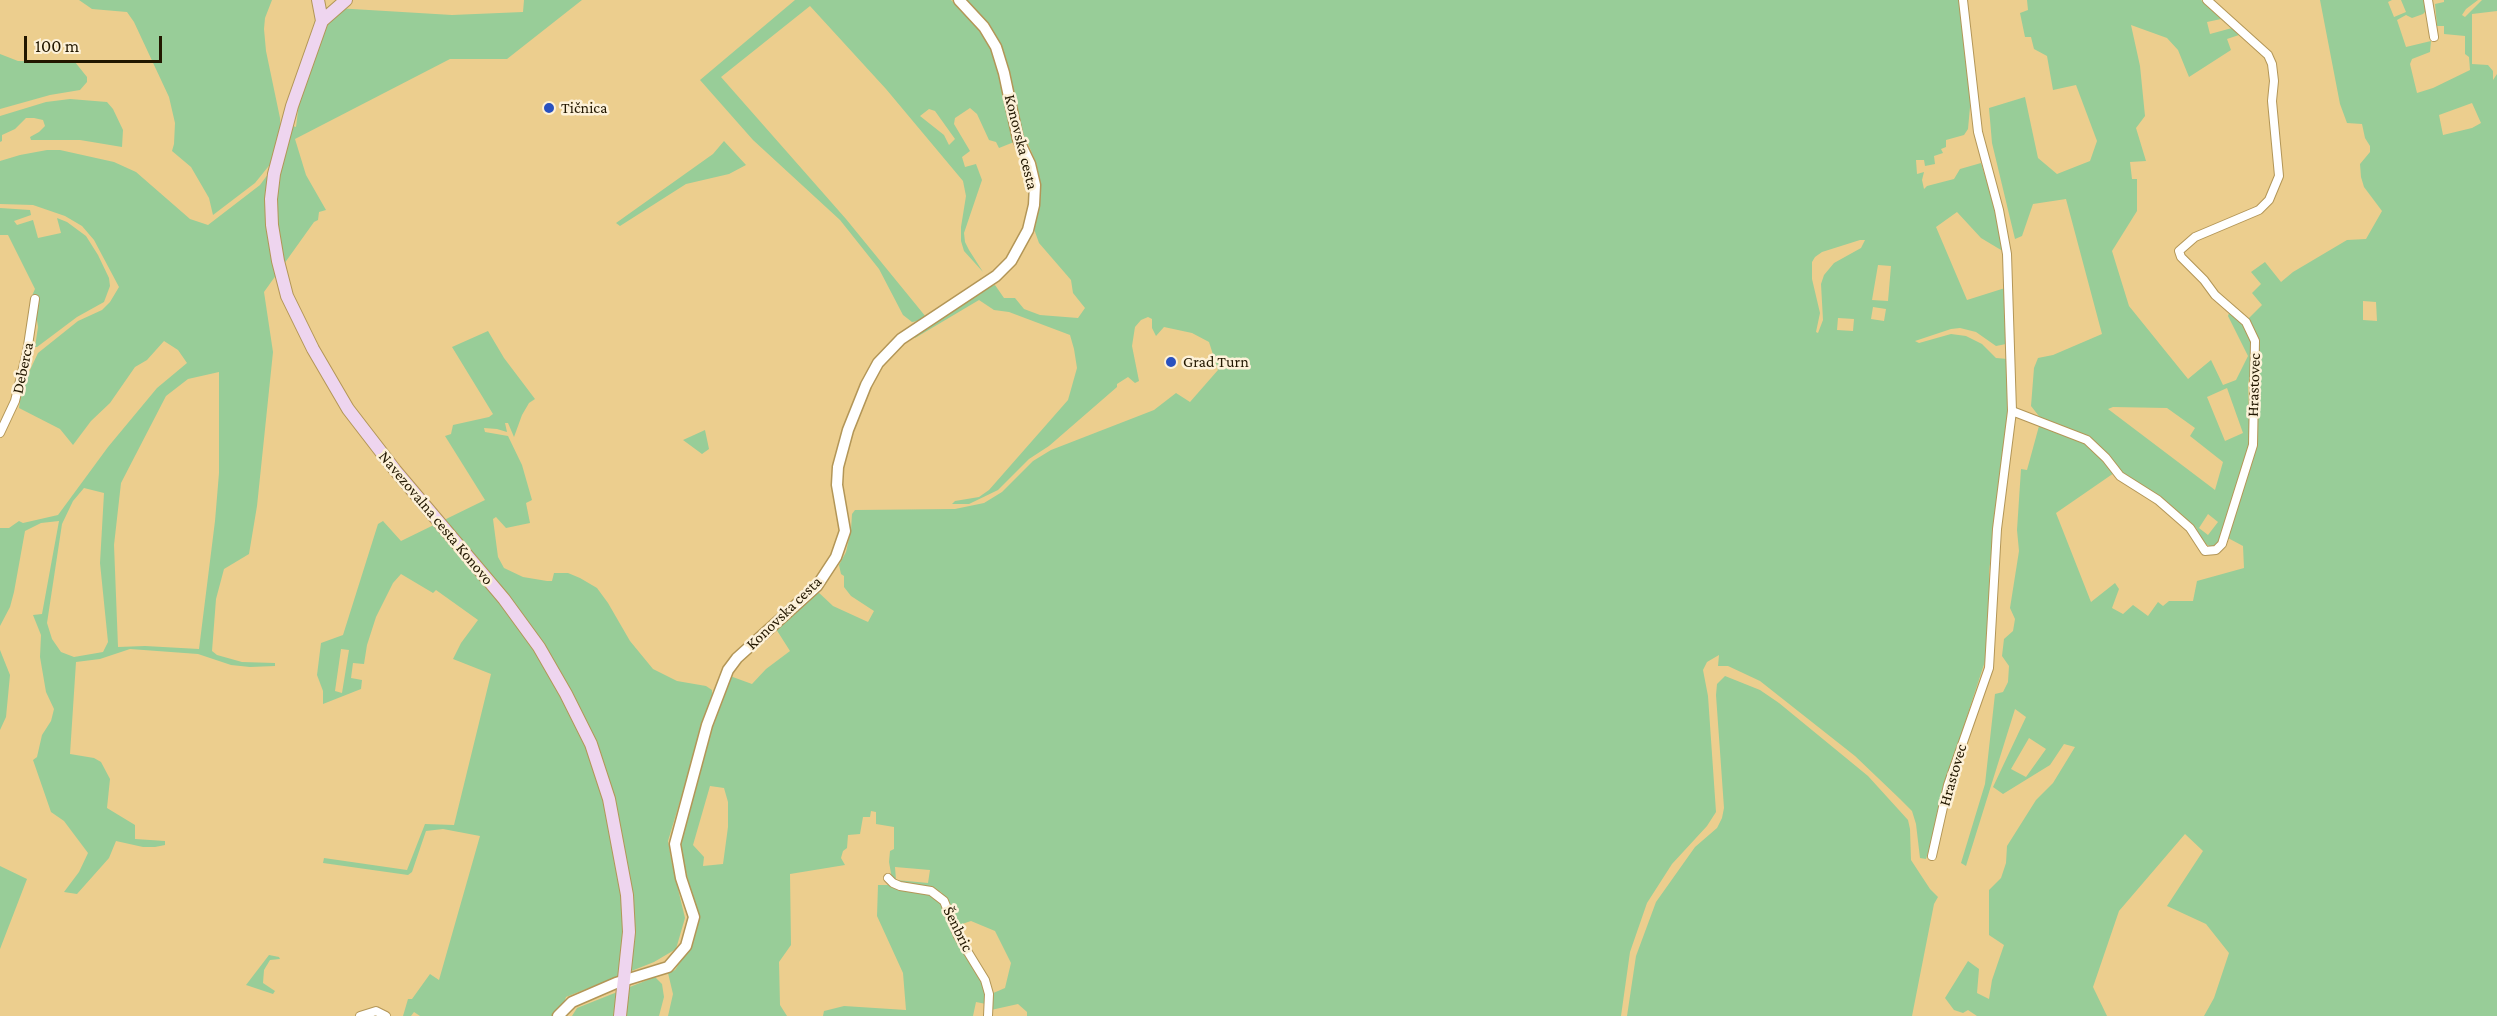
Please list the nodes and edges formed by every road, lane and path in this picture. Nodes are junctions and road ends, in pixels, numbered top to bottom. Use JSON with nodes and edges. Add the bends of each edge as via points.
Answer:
{"nodes":[{"id":1,"x":318,"y":0,"type":"edge"},
{"id":2,"x":346,"y":0,"type":"edge"},
{"id":3,"x":959,"y":0,"type":"edge"},
{"id":4,"x":1963,"y":0,"type":"edge"},
{"id":5,"x":2207,"y":0,"type":"edge"},
{"id":6,"x":2428,"y":0,"type":"edge"},
{"id":7,"x":322,"y":21,"type":"junction"},
{"id":8,"x":2434,"y":37,"type":"dead end"},
{"id":9,"x":34,"y":299,"type":"dead end"},
{"id":10,"x":2012,"y":411,"type":"junction"},
{"id":11,"x":0,"y":433,"type":"edge"},
{"id":12,"x":1932,"y":856,"type":"dead end"},
{"id":13,"x":888,"y":878,"type":"dead end"},
{"id":14,"x":624,"y":980,"type":"junction"},
{"id":15,"x":360,"y":1016,"type":"edge"},
{"id":16,"x":386,"y":1016,"type":"edge"},
{"id":17,"x":558,"y":1016,"type":"edge"},
{"id":18,"x":620,"y":1016,"type":"edge"},
{"id":19,"x":988,"y":1016,"type":"edge"}],
"edges":[{"from":1,"to":7,"type":"main road"},
{"from":2,"to":7,"type":"main road","name":"Navezovalna cesta Konovo"},
{"from":3,"to":14,"type":"street","name":"Konovska cesta","via":[[984,27],[996,47],[1004,73],[1018,139],[1035,186],[1028,230],[1011,261],[996,276],[908,334],[878,363],[848,430],[838,467],[845,531],[836,557],[817,586],[737,658],[728,670],[706,725],[675,844],[694,917],[686,946],[668,967]]},
{"from":4,"to":10,"type":"street","name":"Hrastovec","via":[[1978,132],[2007,254]]},
{"from":5,"to":10,"type":"street","name":"Hrastovec","via":[[2272,63],[2280,176],[2269,200],[2259,210],[2195,237],[2179,250],[2215,295],[2246,322],[2255,340],[2253,445],[2222,544],[2216,550],[2205,551],[2190,528],[2158,500],[2120,476],[2087,440]]},
{"from":6,"to":8,"type":"street"},
{"from":7,"to":14,"type":"main road","name":"Navezovalna cesta Konovo","via":[[292,106],[274,174],[272,225],[287,296],[312,349],[348,409],[539,647],[591,744],[609,799],[621,855],[629,932]]},
{"from":9,"to":11,"type":"street","name":"Deberca","via":[[15,401]]},
{"from":10,"to":12,"type":"street","name":"Hrastovec","via":[[1997,529],[1989,668],[1948,785]]},
{"from":13,"to":19,"type":"street","name":"Šenbric","via":[[893,884],[931,891],[944,901],[958,936],[985,980]]},
{"from":14,"to":17,"type":"street","name":"Konovska cesta","via":[[572,1002]]},
{"from":14,"to":18,"type":"main road","name":"Navezovalna cesta Konovo"},
{"from":15,"to":16,"type":"street","via":[[376,1011]]}]}
